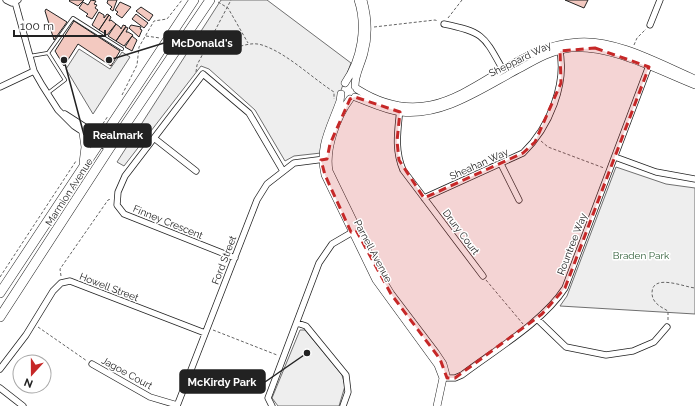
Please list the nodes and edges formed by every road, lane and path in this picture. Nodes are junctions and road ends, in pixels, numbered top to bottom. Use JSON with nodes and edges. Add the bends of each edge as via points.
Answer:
{"nodes":[{"id":1,"x":6,"y":0,"type":"edge"},
{"id":2,"x":194,"y":0,"type":"edge"},
{"id":3,"x":210,"y":0,"type":"edge"},
{"id":4,"x":215,"y":0,"type":"edge"},
{"id":5,"x":231,"y":0,"type":"edge"},
{"id":6,"x":358,"y":0,"type":"edge"},
{"id":7,"x":363,"y":0,"type":"edge"},
{"id":8,"x":462,"y":0,"type":"edge"},
{"id":9,"x":660,"y":0,"type":"edge"},
{"id":10,"x":16,"y":1,"type":"edge"},
{"id":11,"x":228,"y":8,"type":"junction"},
{"id":12,"x":444,"y":24,"type":"junction"},
{"id":13,"x":650,"y":25,"type":"joint"},
{"id":14,"x":368,"y":28,"type":"junction"},
{"id":15,"x":144,"y":36,"type":"dead end"},
{"id":16,"x":161,"y":38,"type":"dead end"},
{"id":17,"x":197,"y":44,"type":"dead end"},
{"id":18,"x":208,"y":44,"type":"junction"},
{"id":19,"x":248,"y":44,"type":"junction"},
{"id":20,"x":559,"y":48,"type":"junction"},
{"id":21,"x":122,"y":49,"type":"dead end"},
{"id":22,"x":632,"y":50,"type":"dead end"},
{"id":23,"x":48,"y":53,"type":"junction"},
{"id":24,"x":30,"y":57,"type":"junction"},
{"id":25,"x":650,"y":64,"type":"junction"},
{"id":26,"x":503,"y":70,"type":"junction"},
{"id":27,"x":34,"y":72,"type":"junction"},
{"id":28,"x":695,"y":79,"type":"edge"},
{"id":29,"x":199,"y":80,"type":"junction"},
{"id":30,"x":345,"y":83,"type":"junction"},
{"id":31,"x":695,"y":85,"type":"edge"},
{"id":32,"x":0,"y":87,"type":"edge"},
{"id":33,"x":356,"y":88,"type":"junction"},
{"id":34,"x":48,"y":93,"type":"junction"},
{"id":35,"x":340,"y":98,"type":"junction"},
{"id":36,"x":352,"y":98,"type":"junction"},
{"id":37,"x":400,"y":109,"type":"junction"},
{"id":38,"x":58,"y":110,"type":"junction"},
{"id":39,"x":84,"y":133,"type":"junction"},
{"id":40,"x":154,"y":138,"type":"junction"},
{"id":41,"x":537,"y":138,"type":"junction"},
{"id":42,"x":101,"y":140,"type":"junction"},
{"id":43,"x":111,"y":147,"type":"junction"},
{"id":44,"x":615,"y":158,"type":"junction"},
{"id":45,"x":324,"y":160,"type":"junction"},
{"id":46,"x":501,"y":164,"type":"junction"},
{"id":47,"x":84,"y":165,"type":"junction"},
{"id":48,"x":196,"y":171,"type":"dead end"},
{"id":49,"x":283,"y":171,"type":"junction"},
{"id":50,"x":610,"y":171,"type":"junction"},
{"id":51,"x":695,"y":179,"type":"edge"},
{"id":52,"x":118,"y":198,"type":"junction"},
{"id":53,"x":424,"y":198,"type":"junction"},
{"id":54,"x":520,"y":200,"type":"dead end"},
{"id":55,"x":354,"y":231,"type":"junction"},
{"id":56,"x":235,"y":258,"type":"junction"},
{"id":57,"x":483,"y":276,"type":"joint"},
{"id":58,"x":61,"y":283,"type":"junction"},
{"id":59,"x":695,"y":288,"type":"edge"},
{"id":60,"x":0,"y":293,"type":"edge"},
{"id":61,"x":0,"y":316,"type":"edge"},
{"id":62,"x":537,"y":319,"type":"junction"},
{"id":63,"x":297,"y":323,"type":"junction"},
{"id":64,"x":33,"y":324,"type":"junction"},
{"id":65,"x":526,"y":327,"type":"junction"},
{"id":66,"x":667,"y":327,"type":"joint"},
{"id":67,"x":206,"y":330,"type":"junction"},
{"id":68,"x":283,"y":357,"type":"junction"},
{"id":69,"x":92,"y":364,"type":"joint"},
{"id":70,"x":0,"y":369,"type":"edge"},
{"id":71,"x":445,"y":378,"type":"junction"},
{"id":72,"x":0,"y":388,"type":"edge"},
{"id":73,"x":23,"y":406,"type":"edge"},
{"id":74,"x":177,"y":406,"type":"edge"},
{"id":75,"x":272,"y":406,"type":"edge"},
{"id":76,"x":343,"y":406,"type":"edge"},
{"id":77,"x":437,"y":406,"type":"edge"},
{"id":78,"x":442,"y":406,"type":"edge"}],
"edges":[{"from":1,"to":10,"type":"street","via":[[10,3]]},
{"from":2,"to":42,"type":"highway","name":"Marmion Avenue"},
{"from":3,"to":43,"type":"highway","name":"Marmion Avenue"},
{"from":4,"to":11,"type":"path"},
{"from":5,"to":11,"type":"path"},
{"from":6,"to":30,"type":"street","name":"Parnell Avenue","via":[[362,22],[361,41],[357,60]]},
{"from":7,"to":14,"type":"street","name":"Parnell Avenue"},
{"from":8,"to":12,"type":"path"},
{"from":9,"to":13,"type":"street"},
{"from":10,"to":24,"type":"street"},
{"from":11,"to":18,"type":"path"},
{"from":11,"to":19,"type":"path"},
{"from":12,"to":14,"type":"path","via":[[435,20]]},
{"from":12,"to":26,"type":"street","via":[[475,32],[487,41]]},
{"from":13,"to":22,"type":"path","via":[[637,38]]},
{"from":14,"to":33,"type":"street","name":"Parnell Avenue","via":[[364,53],[356,76]]},
{"from":15,"to":16,"type":"path"},
{"from":17,"to":18,"type":"path"},
{"from":18,"to":19,"type":"path","via":[[224,50]]},
{"from":18,"to":29,"type":"path","via":[[197,66],[196,74]]},
{"from":19,"to":35,"type":"path","via":[[262,45],[286,58],[334,92],[333,99]]},
{"from":20,"to":25,"type":"street","name":"Sheppard Way","via":[[576,42],[604,44]]},
{"from":20,"to":26,"type":"street","name":"Sheppard Way","via":[[538,52]]},
{"from":20,"to":37,"type":"street","name":"Sheppard Way","via":[[453,104],[430,111]]},
{"from":20,"to":41,"type":"street","name":"Sheahan Way","via":[[561,83]]},
{"from":21,"to":23,"type":"lane","via":[[73,18]]},
{"from":23,"to":24,"type":"lane"},
{"from":23,"to":34,"type":"lane","via":[[65,80]]},
{"from":24,"to":27,"type":"street"},
{"from":25,"to":28,"type":"street","name":"Sheppard Way"},
{"from":25,"to":31,"type":"street","name":"Sheppard Way"},
{"from":25,"to":44,"type":"street","name":"Rountree Way"},
{"from":26,"to":37,"type":"street","name":"Sheppard Way","via":[[434,105]]},
{"from":27,"to":32,"type":"street"},
{"from":27,"to":34,"type":"street"},
{"from":29,"to":40,"type":"street"},
{"from":29,"to":49,"type":"street","via":[[203,74],[249,113]]},
{"from":30,"to":33,"type":"street","via":[[351,83]]},
{"from":30,"to":35,"type":"street","name":"Parnell Avenue","via":[[341,87]]},
{"from":33,"to":36,"type":"street","name":"Parnell Avenue"},
{"from":33,"to":37,"type":"street","name":"Sheppard Way"},
{"from":34,"to":38,"type":"street"},
{"from":35,"to":36,"type":"street"},
{"from":35,"to":45,"type":"street","name":"Parnell Avenue","via":[[326,136]]},
{"from":36,"to":37,"type":"street","name":"Sheppard Way"},
{"from":36,"to":45,"type":"street","name":"Parnell Avenue","via":[[343,110]]},
{"from":37,"to":53,"type":"street","via":[[397,142],[399,160]]},
{"from":38,"to":39,"type":"street"},
{"from":38,"to":42,"type":"street"},
{"from":39,"to":42,"type":"street"},
{"from":39,"to":47,"type":"highway"},
{"from":40,"to":48,"type":"street"},
{"from":40,"to":52,"type":"street","via":[[125,176]]},
{"from":41,"to":46,"type":"street","name":"Sheahan Way","via":[[523,153]]},
{"from":41,"to":50,"type":"path","via":[[548,147]]},
{"from":42,"to":43,"type":"street"},
{"from":42,"to":47,"type":"highway","name":"Marmion Avenue"},
{"from":43,"to":61,"type":"highway","name":"Marmion Avenue"},
{"from":44,"to":50,"type":"street","name":"Rountree Way"},
{"from":44,"to":51,"type":"street","via":[[656,172]]},
{"from":45,"to":49,"type":"street","name":"Ford Street","via":[[294,163]]},
{"from":45,"to":55,"type":"street","name":"Parnell Avenue"},
{"from":46,"to":53,"type":"street","name":"Sheahan Way"},
{"from":46,"to":54,"type":"street"},
{"from":47,"to":60,"type":"highway","name":"Marmion Avenue"},
{"from":49,"to":56,"type":"street","name":"Ford Street","via":[[267,184],[257,200]]},
{"from":50,"to":62,"type":"street","name":"Rountree Way","via":[[565,288],[557,300]]},
{"from":52,"to":56,"type":"street","name":"Finney Crescent","via":[[117,205],[124,214]]},
{"from":52,"to":58,"type":"path","via":[[108,200],[60,269]]},
{"from":53,"to":57,"type":"street","name":"Drury Court"},
{"from":55,"to":63,"type":"street","via":[[332,244],[323,255]]},
{"from":55,"to":71,"type":"street","name":"Parnell Avenue","via":[[388,290],[438,355],[443,364]]},
{"from":56,"to":67,"type":"street","name":"Ford Street"},
{"from":57,"to":65,"type":"path"},
{"from":58,"to":64,"type":"street","via":[[53,290]]},
{"from":58,"to":67,"type":"street","name":"Howell Street","via":[[70,281]]},
{"from":59,"to":66,"type":"path","via":[[667,282],[655,286],[652,291],[654,300],[657,305],[669,312]]},
{"from":62,"to":65,"type":"street","name":"Rountree Way"},
{"from":62,"to":66,"type":"street","via":[[566,347],[606,355],[633,351],[654,342]]},
{"from":63,"to":68,"type":"street"},
{"from":63,"to":76,"type":"street","via":[[306,326],[346,375],[348,392]]},
{"from":64,"to":69,"type":"path"},
{"from":64,"to":70,"type":"street"},
{"from":65,"to":71,"type":"street","name":"Rountree Way","via":[[462,375]]},
{"from":67,"to":68,"type":"path"},
{"from":67,"to":74,"type":"street","name":"Ford Street"},
{"from":68,"to":75,"type":"street","via":[[268,398]]},
{"from":69,"to":74,"type":"street","name":"Jagoe Court","via":[[150,397]]},
{"from":71,"to":77,"type":"street","name":"Parnell Avenue"},
{"from":71,"to":78,"type":"street","name":"Parnell Avenue","via":[[447,391]]},
{"from":72,"to":73,"type":"street"}]}
